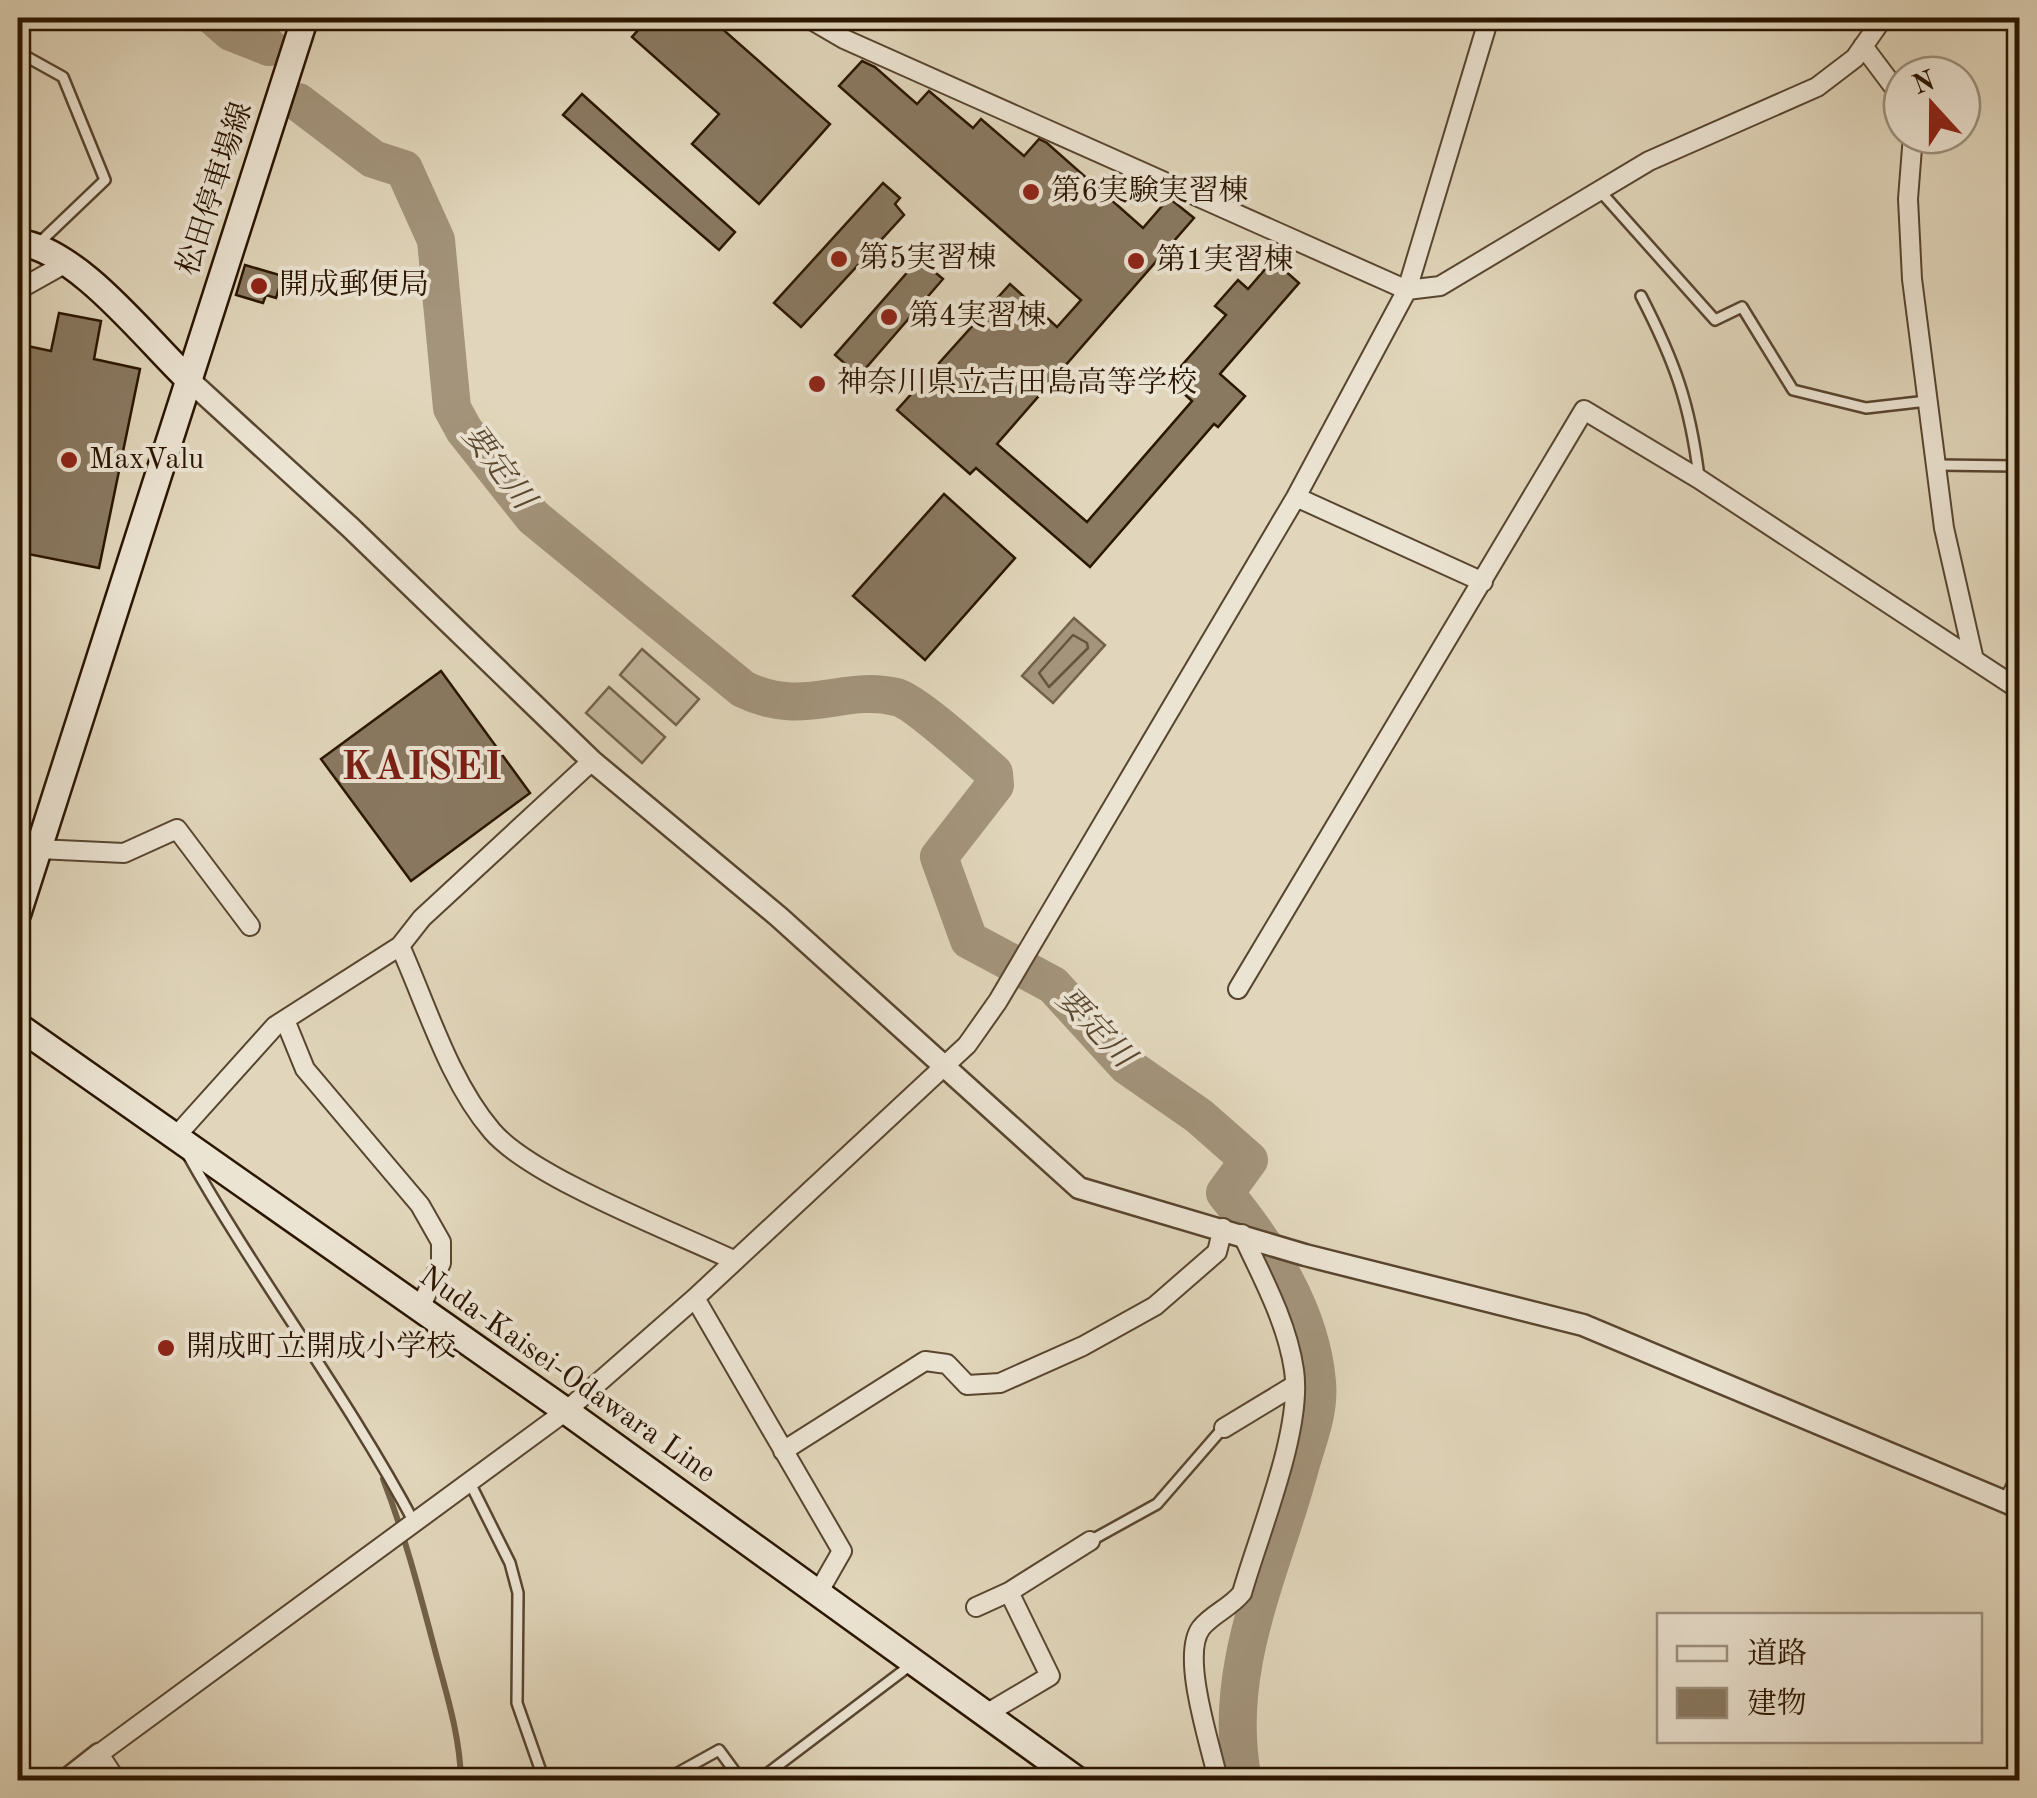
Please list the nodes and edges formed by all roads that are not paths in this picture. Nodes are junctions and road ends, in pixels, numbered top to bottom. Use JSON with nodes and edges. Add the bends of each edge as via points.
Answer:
{"nodes":[{"id":1,"x":305,"y":18,"type":"edge"},
{"id":2,"x":808,"y":18,"type":"edge"},
{"id":3,"x":1489,"y":18,"type":"edge"},
{"id":4,"x":1883,"y":18,"type":"edge"},
{"id":5,"x":1863,"y":46,"type":"junction"},
{"id":6,"x":18,"y":52,"type":"edge"},
{"id":7,"x":1882,"y":71,"type":"edge"},
{"id":8,"x":1912,"y":155,"type":"edge"},
{"id":9,"x":1600,"y":191,"type":"junction"},
{"id":10,"x":27,"y":243,"type":"edge"},
{"id":11,"x":68,"y":262,"type":"junction"},
{"id":12,"x":18,"y":290,"type":"edge"},
{"id":13,"x":1406,"y":290,"type":"junction"},
{"id":14,"x":1641,"y":296,"type":"dead end"},
{"id":15,"x":189,"y":380,"type":"junction"},
{"id":16,"x":1927,"y":401,"type":"junction"},
{"id":17,"x":2020,"y":448,"type":"edge"},
{"id":18,"x":1936,"y":464,"type":"junction"},
{"id":19,"x":1699,"y":479,"type":"junction"},
{"id":20,"x":1296,"y":496,"type":"junction"},
{"id":21,"x":1483,"y":582,"type":"junction"},
{"id":22,"x":1974,"y":660,"type":"junction"},
{"id":23,"x":2020,"y":690,"type":"edge"},
{"id":24,"x":592,"y":761,"type":"junction"},
{"id":25,"x":38,"y":850,"type":"junction"},
{"id":26,"x":18,"y":913,"type":"edge"},
{"id":27,"x":250,"y":926,"type":"dead end"},
{"id":28,"x":400,"y":946,"type":"junction"},
{"id":29,"x":1238,"y":989,"type":"dead end"},
{"id":30,"x":285,"y":1020,"type":"junction"},
{"id":31,"x":18,"y":1026,"type":"edge"},
{"id":32,"x":945,"y":1068,"type":"junction"},
{"id":33,"x":177,"y":1135,"type":"junction"},
{"id":34,"x":1232,"y":1231,"type":"junction"},
{"id":35,"x":734,"y":1260,"type":"junction"},
{"id":36,"x":695,"y":1298,"type":"junction"},
{"id":37,"x":419,"y":1310,"type":"junction"},
{"id":38,"x":1294,"y":1386,"type":"junction"},
{"id":39,"x":566,"y":1412,"type":"junction"},
{"id":40,"x":1224,"y":1428,"type":"joint"},
{"id":41,"x":782,"y":1451,"type":"junction"},
{"id":42,"x":471,"y":1484,"type":"junction"},
{"id":43,"x":2016,"y":1493,"type":"edge"},
{"id":44,"x":415,"y":1524,"type":"junction"},
{"id":45,"x":1090,"y":1542,"type":"joint"},
{"id":46,"x":818,"y":1592,"type":"junction"},
{"id":47,"x":1009,"y":1592,"type":"junction"},
{"id":48,"x":976,"y":1607,"type":"dead end"},
{"id":49,"x":914,"y":1662,"type":"junction"},
{"id":50,"x":986,"y":1714,"type":"junction"},
{"id":51,"x":99,"y":1754,"type":"junction"},
{"id":52,"x":66,"y":1780,"type":"edge"},
{"id":53,"x":116,"y":1780,"type":"edge"},
{"id":54,"x":544,"y":1780,"type":"edge"},
{"id":55,"x":665,"y":1780,"type":"edge"},
{"id":56,"x":741,"y":1780,"type":"edge"},
{"id":57,"x":751,"y":1780,"type":"edge"},
{"id":58,"x":1077,"y":1780,"type":"edge"},
{"id":59,"x":1218,"y":1780,"type":"edge"}],
"edges":[{"from":1,"to":15,"type":"main road","name":"松田停車場線"},
{"from":2,"to":13,"type":"street"},
{"from":3,"to":13,"type":"street"},
{"from":4,"to":5,"type":"street"},
{"from":5,"to":7,"type":"street"},
{"from":5,"to":9,"type":"street","via":[[1817,87],[1648,162]]},
{"from":6,"to":10,"type":"lane","via":[[64,77],[104,180]]},
{"from":8,"to":16,"type":"street","via":[[1908,219]]},
{"from":9,"to":13,"type":"street","via":[[1440,286]]},
{"from":9,"to":16,"type":"lane","via":[[1715,320],[1742,307],[1793,390],[1866,408]]},
{"from":10,"to":11,"type":"main road"},
{"from":11,"to":12,"type":"street"},
{"from":11,"to":15,"type":"main road"},
{"from":13,"to":20,"type":"street"},
{"from":14,"to":19,"type":"lane","via":[[1691,410]]},
{"from":15,"to":24,"type":"street"},
{"from":15,"to":25,"type":"main road"},
{"from":16,"to":18,"type":"street"},
{"from":17,"to":18,"type":"lane","via":[[2016,466]]},
{"from":18,"to":22,"type":"street"},
{"from":19,"to":21,"type":"street","via":[[1584,410]]},
{"from":19,"to":22,"type":"street"},
{"from":20,"to":21,"type":"street"},
{"from":20,"to":32,"type":"street","via":[[1019,966]]},
{"from":21,"to":29,"type":"street"},
{"from":22,"to":23,"type":"street"},
{"from":24,"to":28,"type":"street"},
{"from":24,"to":32,"type":"street","via":[[779,917]]},
{"from":25,"to":26,"type":"main road"},
{"from":25,"to":27,"type":"street","via":[[124,853],[177,829]]},
{"from":28,"to":30,"type":"street"},
{"from":28,"to":35,"type":"street","via":[[472,1106],[494,1134],[526,1161]]},
{"from":30,"to":33,"type":"street"},
{"from":30,"to":37,"type":"street","via":[[305,1069],[420,1205],[440,1242],[441,1263]]},
{"from":31,"to":33,"type":"main road","name":"Nuda-Kaisei-Odawara Line"},
{"from":32,"to":34,"type":"street","via":[[1079,1188]]},
{"from":32,"to":35,"type":"street"},
{"from":33,"to":37,"type":"main road","name":"Nuda-Kaisei-Odawara Line"},
{"from":33,"to":44,"type":"lane"},
{"from":34,"to":38,"type":"street","via":[[1279,1316]]},
{"from":34,"to":41,"type":"street","via":[[1155,1306],[1083,1346],[1000,1383],[966,1385],[947,1364],[925,1361]]},
{"from":34,"to":43,"type":"street","via":[[1583,1325]]},
{"from":35,"to":36,"type":"street"},
{"from":36,"to":39,"type":"street"},
{"from":36,"to":41,"type":"street"},
{"from":37,"to":39,"type":"main road","name":"Nuda-Kaisei-Odawara Line"},
{"from":38,"to":40,"type":"street"},
{"from":38,"to":59,"type":"street","via":[[1295,1412],[1242,1593],[1203,1624],[1194,1640],[1193,1664]]},
{"from":39,"to":42,"type":"street"},
{"from":39,"to":46,"type":"main road","name":"Nuda-Kaisei-Odawara Line"},
{"from":40,"to":45,"type":"lane","via":[[1158,1504]]},
{"from":41,"to":46,"type":"street","via":[[842,1551]]},
{"from":42,"to":44,"type":"street"},
{"from":42,"to":54,"type":"lane","via":[[514,1578],[517,1703]]},
{"from":44,"to":51,"type":"street"},
{"from":45,"to":47,"type":"street"},
{"from":46,"to":49,"type":"main road","name":"Nuda-Kaisei-Odawara Line"},
{"from":47,"to":48,"type":"street"},
{"from":47,"to":50,"type":"street","via":[[1050,1676]]},
{"from":49,"to":50,"type":"main road","name":"Nuda-Kaisei-Odawara Line"},
{"from":49,"to":57,"type":"lane"},
{"from":50,"to":58,"type":"main road","name":"Nuda-Kaisei-Odawara Line"},
{"from":51,"to":52,"type":"street"},
{"from":51,"to":53,"type":"street"},
{"from":55,"to":56,"type":"lane","via":[[719,1750]]}]}
